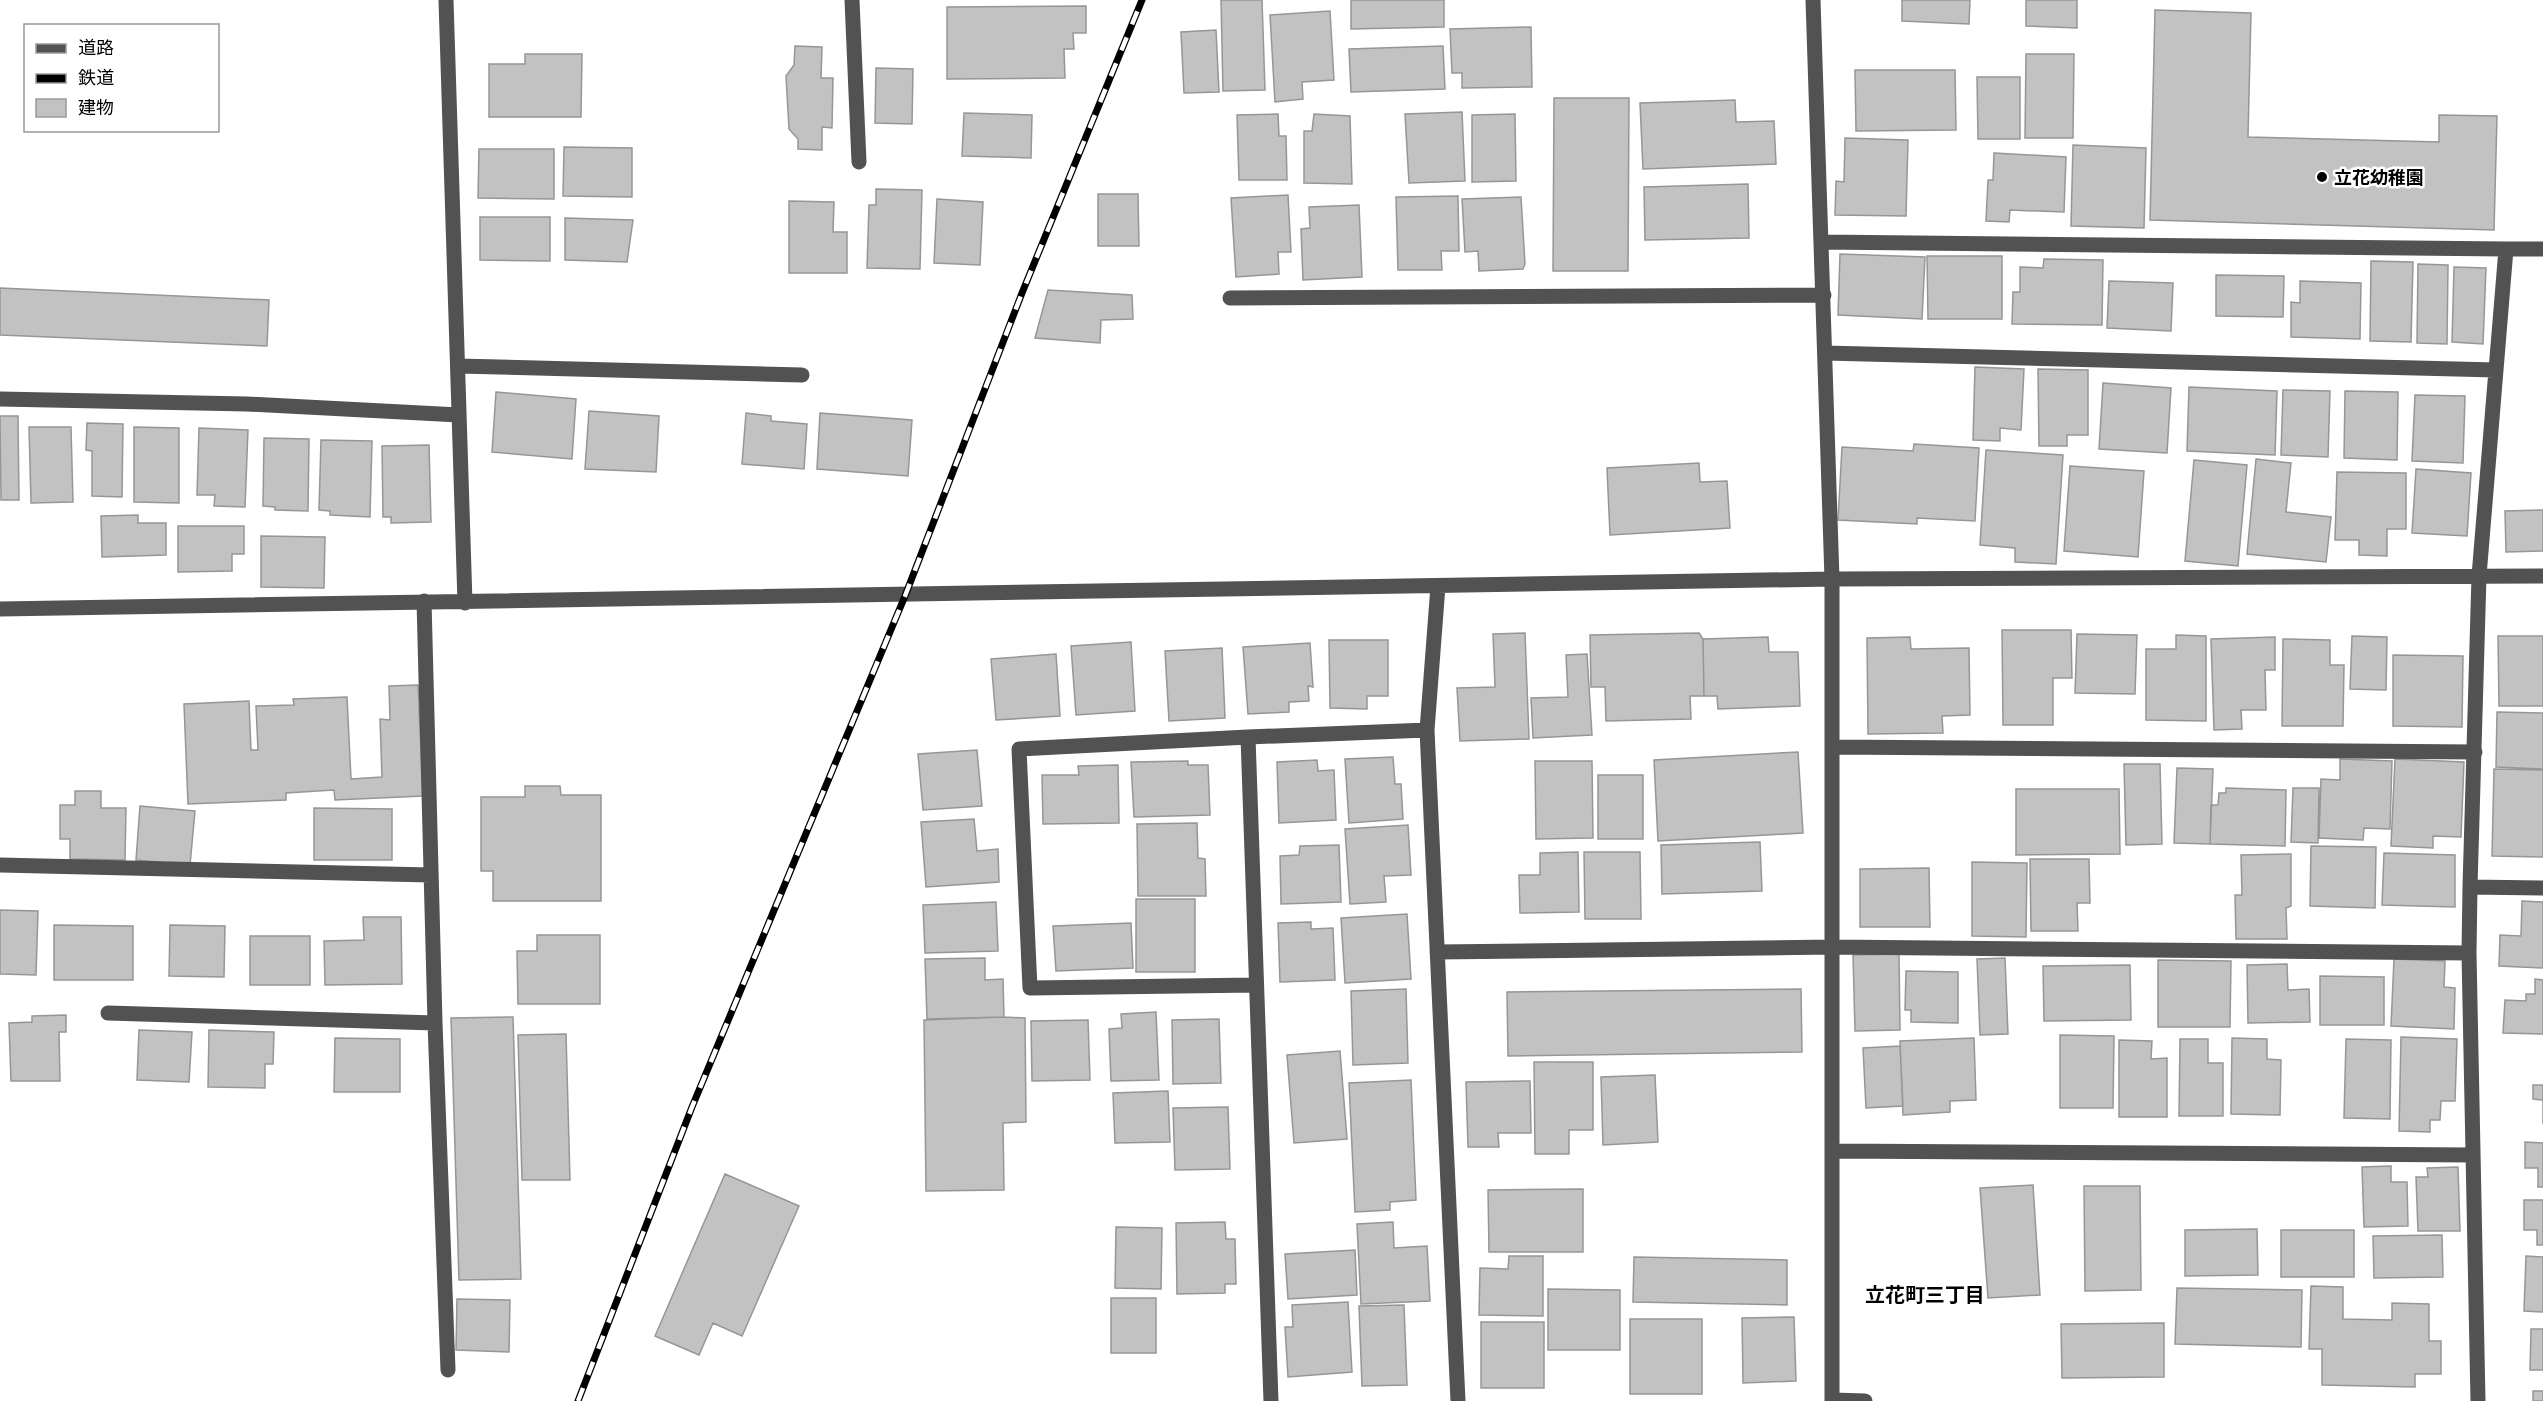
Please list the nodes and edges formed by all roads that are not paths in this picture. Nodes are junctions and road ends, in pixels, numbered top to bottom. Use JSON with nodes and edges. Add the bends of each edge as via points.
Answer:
{"nodes":[{"id":1,"x":446,"y":0,"type":"edge"},
{"id":2,"x":852,"y":0,"type":"edge"},
{"id":3,"x":1813,"y":0,"type":"edge"},
{"id":4,"x":859,"y":162,"type":"dead end"},
{"id":5,"x":1821,"y":242,"type":"junction"},
{"id":6,"x":2506,"y":249,"type":"junction"},
{"id":7,"x":2543,"y":249,"type":"edge"},
{"id":8,"x":1824,"y":294,"type":"junction"},
{"id":9,"x":1230,"y":298,"type":"dead end"},
{"id":10,"x":1826,"y":353,"type":"junction"},
{"id":11,"x":458,"y":366,"type":"junction"},
{"id":12,"x":2496,"y":370,"type":"junction"},
{"id":13,"x":802,"y":375,"type":"dead end"},
{"id":14,"x":0,"y":399,"type":"edge"},
{"id":15,"x":459,"y":415,"type":"junction"},
{"id":16,"x":2479,"y":576,"type":"junction"},
{"id":17,"x":2543,"y":576,"type":"edge"},
{"id":18,"x":1832,"y":579,"type":"junction"},
{"id":19,"x":1438,"y":586,"type":"junction"},
{"id":20,"x":424,"y":601,"type":"junction"},
{"id":21,"x":465,"y":603,"type":"junction"},
{"id":22,"x":0,"y":609,"type":"edge"},
{"id":23,"x":1427,"y":730,"type":"junction"},
{"id":24,"x":1248,"y":737,"type":"junction"},
{"id":25,"x":1833,"y":747,"type":"junction"},
{"id":26,"x":2475,"y":752,"type":"junction"},
{"id":27,"x":0,"y":865,"type":"edge"},
{"id":28,"x":431,"y":875,"type":"junction"},
{"id":29,"x":2470,"y":887,"type":"junction"},
{"id":30,"x":2543,"y":888,"type":"edge"},
{"id":31,"x":1833,"y":947,"type":"junction"},
{"id":32,"x":1437,"y":952,"type":"junction"},
{"id":33,"x":2469,"y":953,"type":"junction"},
{"id":34,"x":1256,"y":985,"type":"junction"},
{"id":35,"x":108,"y":1013,"type":"dead end"},
{"id":36,"x":435,"y":1023,"type":"junction"},
{"id":37,"x":1832,"y":1151,"type":"junction"},
{"id":38,"x":2473,"y":1155,"type":"junction"},
{"id":39,"x":448,"y":1370,"type":"dead end"},
{"id":40,"x":1832,"y":1400,"type":"edge"},
{"id":41,"x":1271,"y":1401,"type":"edge"},
{"id":42,"x":1458,"y":1401,"type":"edge"},
{"id":43,"x":1865,"y":1401,"type":"edge"},
{"id":44,"x":2478,"y":1401,"type":"edge"}],
"edges":[{"from":1,"to":11,"type":"street"},
{"from":2,"to":4,"type":"street"},
{"from":3,"to":5,"type":"street"},
{"from":5,"to":6,"type":"street"},
{"from":5,"to":8,"type":"street"},
{"from":6,"to":7,"type":"street"},
{"from":6,"to":12,"type":"street"},
{"from":8,"to":9,"type":"street"},
{"from":8,"to":10,"type":"street"},
{"from":10,"to":12,"type":"street"},
{"from":10,"to":18,"type":"street"},
{"from":11,"to":13,"type":"street"},
{"from":11,"to":15,"type":"street"},
{"from":12,"to":16,"type":"street"},
{"from":14,"to":15,"type":"street","via":[[247,404]]},
{"from":15,"to":21,"type":"street"},
{"from":16,"to":17,"type":"street"},
{"from":16,"to":18,"type":"street"},
{"from":16,"to":26,"type":"street"},
{"from":18,"to":19,"type":"street"},
{"from":18,"to":25,"type":"street"},
{"from":19,"to":21,"type":"street"},
{"from":19,"to":23,"type":"street"},
{"from":20,"to":21,"type":"street"},
{"from":20,"to":22,"type":"street"},
{"from":20,"to":28,"type":"street"},
{"from":23,"to":24,"type":"street"},
{"from":23,"to":32,"type":"street"},
{"from":24,"to":34,"type":"street"},
{"from":24,"to":34,"type":"street","via":[[1019,749],[1030,988]]},
{"from":25,"to":26,"type":"street"},
{"from":25,"to":31,"type":"street"},
{"from":26,"to":29,"type":"street"},
{"from":27,"to":28,"type":"street"},
{"from":28,"to":36,"type":"street"},
{"from":29,"to":30,"type":"street"},
{"from":29,"to":33,"type":"street"},
{"from":31,"to":32,"type":"street"},
{"from":31,"to":33,"type":"street"},
{"from":31,"to":37,"type":"street"},
{"from":32,"to":42,"type":"street"},
{"from":33,"to":38,"type":"street"},
{"from":34,"to":41,"type":"street"},
{"from":35,"to":36,"type":"street"},
{"from":36,"to":39,"type":"street"},
{"from":37,"to":38,"type":"street"},
{"from":37,"to":40,"type":"street"},
{"from":38,"to":44,"type":"street"},
{"from":40,"to":43,"type":"street"}]}
